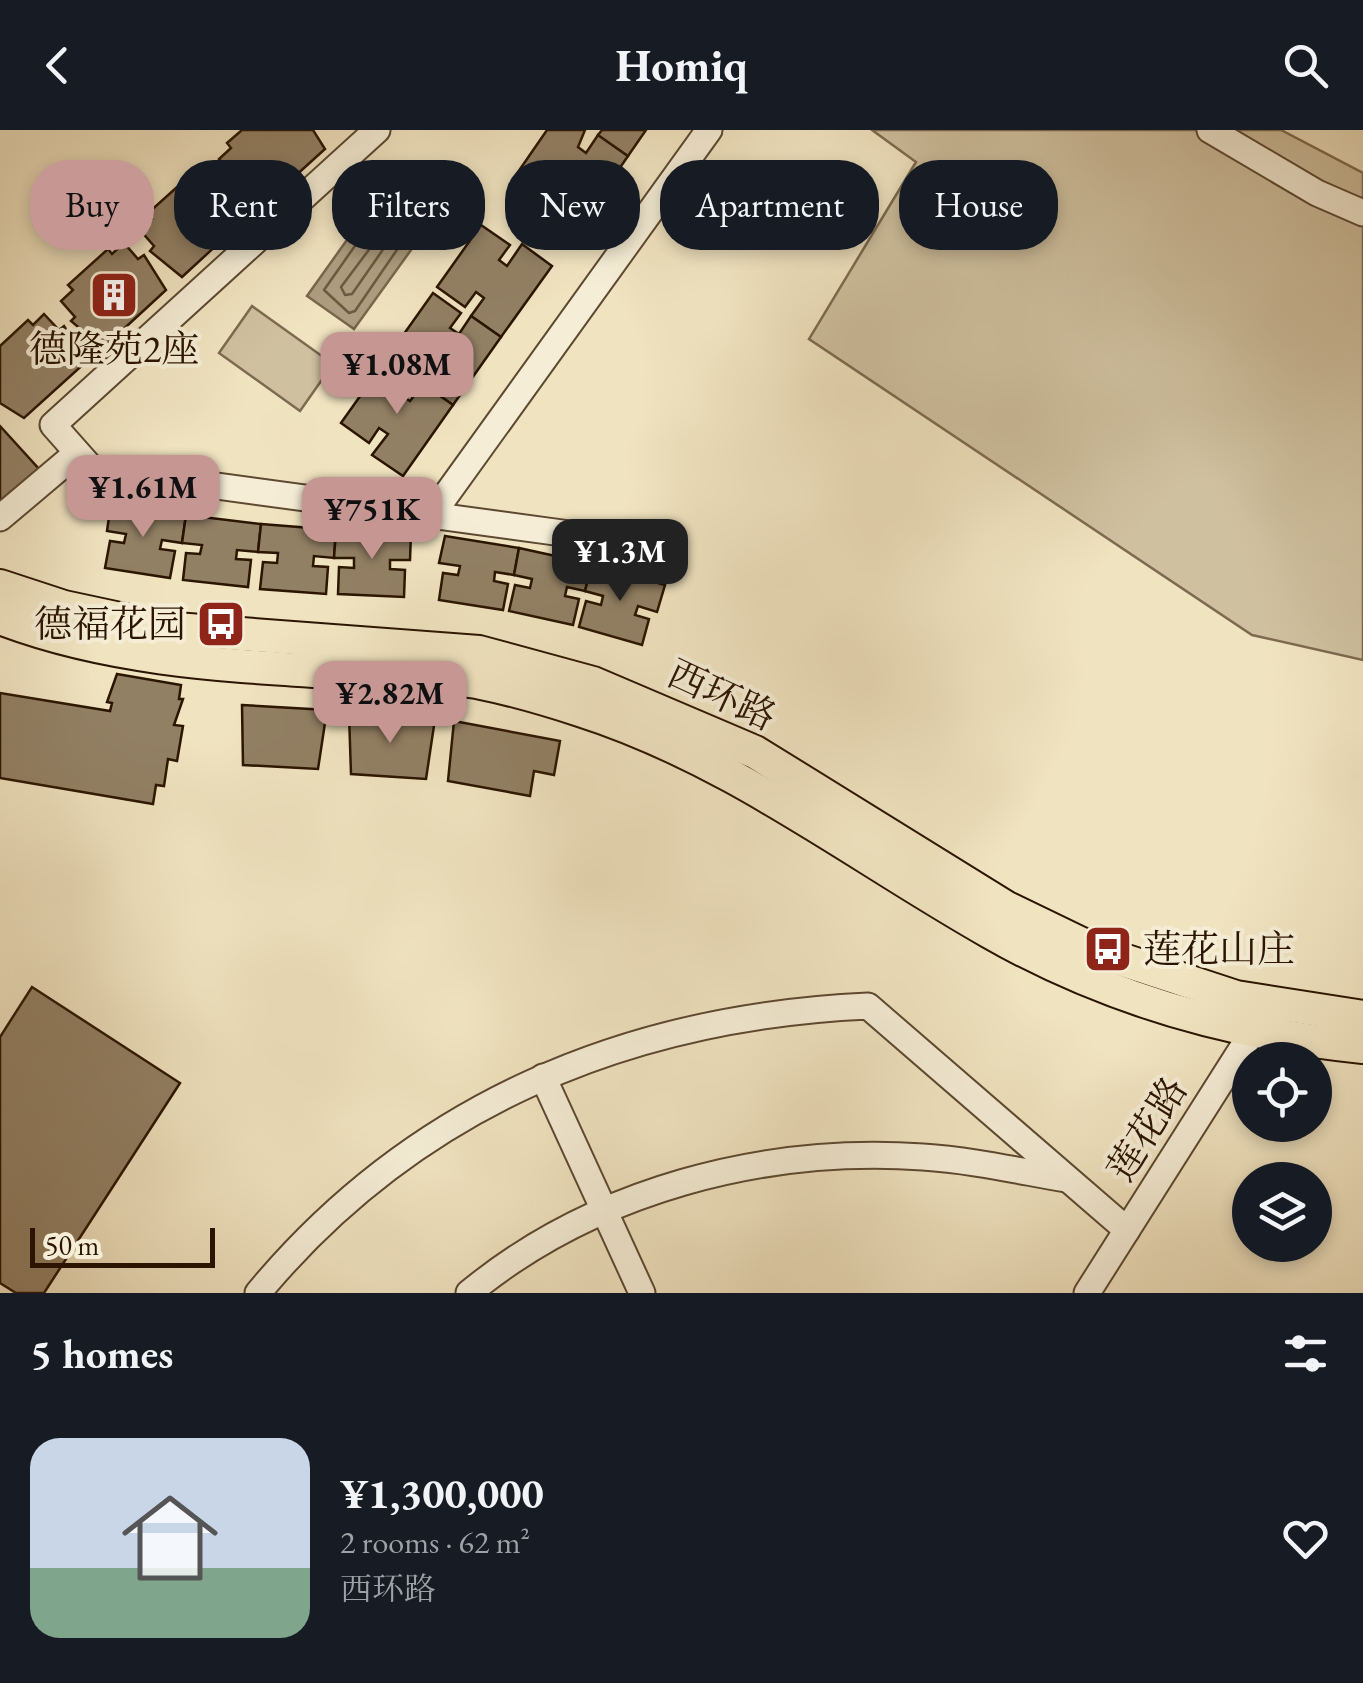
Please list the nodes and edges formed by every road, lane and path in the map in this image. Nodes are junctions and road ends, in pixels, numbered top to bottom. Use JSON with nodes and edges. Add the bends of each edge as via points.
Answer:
{"nodes":[{"id":1,"x":377,"y":130,"type":"edge"},
{"id":2,"x":709,"y":130,"type":"edge"},
{"id":3,"x":1210,"y":130,"type":"edge"},
{"id":4,"x":1363,"y":213,"type":"edge"},
{"id":5,"x":77,"y":453,"type":"junction"},
{"id":6,"x":431,"y":516,"type":"junction"},
{"id":7,"x":0,"y":518,"type":"edge"},
{"id":8,"x":576,"y":535,"type":"dead end"},
{"id":9,"x":0,"y":586,"type":"edge"},
{"id":10,"x":0,"y":618,"type":"edge"},
{"id":11,"x":1363,"y":1017,"type":"edge"},
{"id":12,"x":1262,"y":1018,"type":"junction"},
{"id":13,"x":1363,"y":1047,"type":"edge"},
{"id":14,"x":543,"y":1077,"type":"junction"},
{"id":15,"x":1070,"y":1180,"type":"junction"},
{"id":16,"x":604,"y":1212,"type":"junction"},
{"id":17,"x":1128,"y":1230,"type":"junction"},
{"id":18,"x":258,"y":1293,"type":"edge"},
{"id":19,"x":469,"y":1293,"type":"edge"},
{"id":20,"x":642,"y":1293,"type":"edge"},
{"id":21,"x":1087,"y":1293,"type":"edge"}],
"edges":[{"from":1,"to":5,"type":"street","via":[[52,425]]},
{"from":2,"to":6,"type":"street"},
{"from":3,"to":4,"type":"street"},
{"from":5,"to":6,"type":"street","via":[[92,468]]},
{"from":5,"to":7,"type":"street"},
{"from":6,"to":8,"type":"street"},
{"from":9,"to":12,"type":"main road","name":"西环路","via":[[64,608],[162,628],[479,652],[593,683],[755,752],[1050,931]]},
{"from":10,"to":12,"type":"main road","name":"西环路","via":[[157,658],[475,682],[584,712],[741,779],[1038,957],[1131,997]]},
{"from":11,"to":12,"type":"main road","name":"西环路"},
{"from":12,"to":13,"type":"main road","name":"西环路"},
{"from":12,"to":17,"type":"street","name":"莲花路"},
{"from":14,"to":15,"type":"street","via":[[650,1037],[721,1020],[868,1006]]},
{"from":14,"to":16,"type":"street"},
{"from":14,"to":18,"type":"street","via":[[448,1126],[388,1168],[331,1215]]},
{"from":15,"to":16,"type":"street","via":[[927,1157],[808,1158],[690,1180]]},
{"from":15,"to":17,"type":"street"},
{"from":16,"to":19,"type":"street","via":[[526,1252]]},
{"from":16,"to":20,"type":"street"},
{"from":17,"to":21,"type":"street","name":"莲花路"}]}
